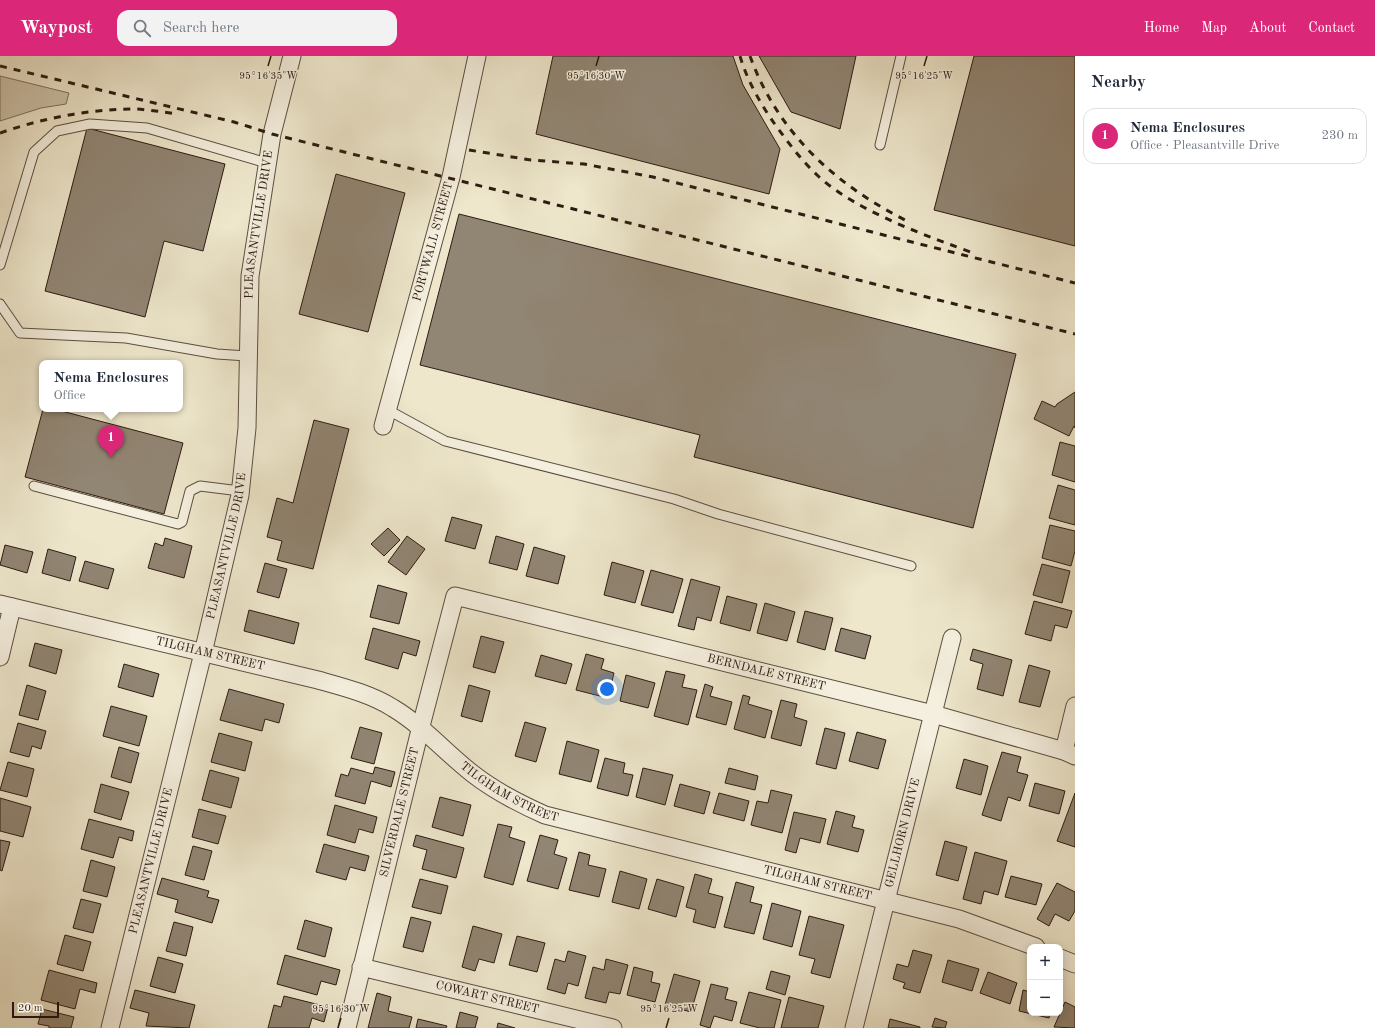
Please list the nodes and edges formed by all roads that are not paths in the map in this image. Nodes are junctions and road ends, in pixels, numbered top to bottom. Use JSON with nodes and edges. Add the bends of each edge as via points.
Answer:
{"nodes":[{"id":1,"x":292,"y":56,"type":"edge"},
{"id":2,"x":477,"y":56,"type":"edge"},
{"id":3,"x":901,"y":56,"type":"edge"},
{"id":4,"x":880,"y":145,"type":"dead end"},
{"id":5,"x":267,"y":163,"type":"junction"},
{"id":6,"x":0,"y":265,"type":"edge"},
{"id":7,"x":0,"y":304,"type":"edge"},
{"id":8,"x":247,"y":356,"type":"junction"},
{"id":9,"x":386,"y":418,"type":"joint"},
{"id":10,"x":34,"y":486,"type":"dead end"},
{"id":11,"x":240,"y":491,"type":"junction"},
{"id":12,"x":911,"y":566,"type":"dead end"},
{"id":13,"x":455,"y":596,"type":"joint"},
{"id":14,"x":6,"y":606,"type":"edge"},
{"id":15,"x":952,"y":638,"type":"dead end"},
{"id":16,"x":203,"y":653,"type":"junction"},
{"id":17,"x":0,"y":657,"type":"edge"},
{"id":18,"x":1075,"y":706,"type":"edge"},
{"id":19,"x":933,"y":714,"type":"junction"},
{"id":20,"x":421,"y":726,"type":"junction"},
{"id":21,"x":1070,"y":754,"type":"edge"},
{"id":22,"x":887,"y":900,"type":"junction"},
{"id":23,"x":1028,"y":944,"type":"edge"},
{"id":24,"x":1063,"y":959,"type":"edge"},
{"id":25,"x":1075,"y":964,"type":"edge"},
{"id":26,"x":361,"y":967,"type":"junction"},
{"id":27,"x":110,"y":1028,"type":"edge"},
{"id":28,"x":347,"y":1028,"type":"edge"},
{"id":29,"x":613,"y":1028,"type":"edge"},
{"id":30,"x":854,"y":1028,"type":"edge"}],
"edges":[{"from":1,"to":5,"type":"street","name":"PLEASANTVILLE DRIVE"},
{"from":2,"to":9,"type":"street","name":"PORTWALL STREET","via":[[451,177]]},
{"from":3,"to":4,"type":"lane"},
{"from":5,"to":6,"type":"lane","via":[[147,128],[90,124],[57,131],[34,152]]},
{"from":5,"to":8,"type":"street","name":"PLEASANTVILLE DRIVE","via":[[250,276]]},
{"from":7,"to":8,"type":"lane","via":[[20,333],[126,338],[217,354]]},
{"from":8,"to":11,"type":"street","name":"PLEASANTVILLE DRIVE","via":[[247,428]]},
{"from":9,"to":12,"type":"lane","via":[[445,441],[674,499],[718,514]]},
{"from":10,"to":11,"type":"lane","via":[[178,524],[182,522],[190,491],[200,486]]},
{"from":11,"to":16,"type":"street","name":"PLEASANTVILLE DRIVE"},
{"from":13,"to":19,"type":"street","name":"BERNDALE STREET"},
{"from":13,"to":20,"type":"street","name":"SILVERDALE STREET"},
{"from":14,"to":16,"type":"street","name":"TILGHAM STREET"},
{"from":14,"to":17,"type":"street"},
{"from":15,"to":19,"type":"street","name":"GELLHORN DRIVE"},
{"from":16,"to":20,"type":"street","name":"TILGHAM STREET","via":[[362,693],[392,707]]},
{"from":16,"to":27,"type":"street","name":"PLEASANTVILLE DRIVE"},
{"from":18,"to":21,"type":"street"},
{"from":19,"to":21,"type":"street","name":"BERNDALE STREET"},
{"from":19,"to":22,"type":"street","name":"GELLHORN DRIVE"},
{"from":20,"to":22,"type":"street","name":"TILGHAM STREET","via":[[473,774],[497,791],[545,815]]},
{"from":20,"to":26,"type":"street","name":"SILVERDALE STREET"},
{"from":22,"to":23,"type":"street","name":"TILGHAM STREET","via":[[959,919]]},
{"from":22,"to":30,"type":"street","name":"GELLHORN DRIVE"},
{"from":24,"to":25,"type":"street"},
{"from":26,"to":28,"type":"street","name":"SILVERDALE STREET"},
{"from":26,"to":29,"type":"street","name":"COWART STREET"}]}
